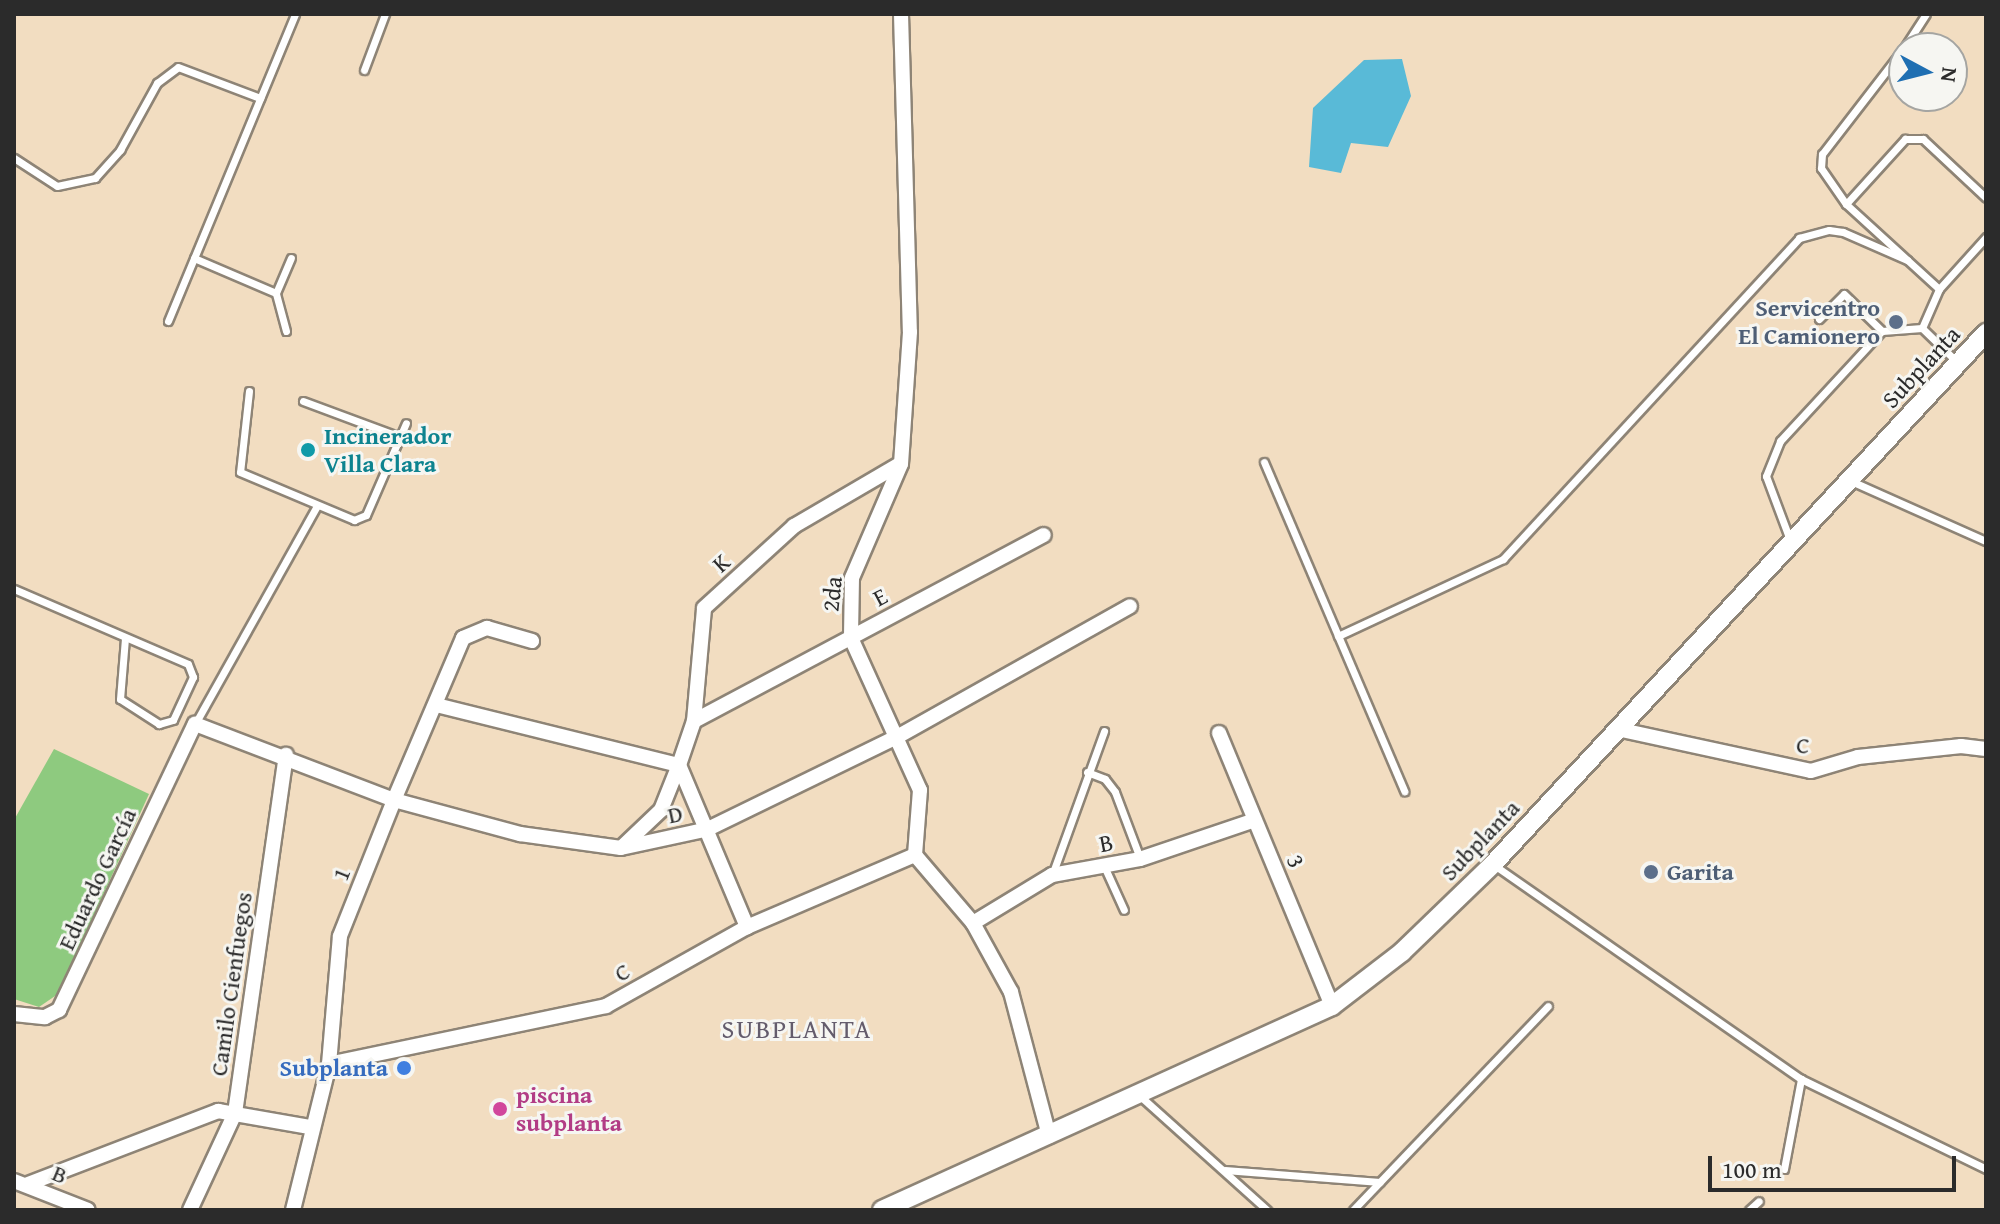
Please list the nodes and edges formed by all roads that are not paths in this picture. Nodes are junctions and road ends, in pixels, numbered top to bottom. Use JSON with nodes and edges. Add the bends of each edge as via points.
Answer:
{"nodes":[{"id":1,"x":295,"y":14,"type":"edge"},
{"id":2,"x":385,"y":14,"type":"edge"},
{"id":3,"x":901,"y":14,"type":"edge"},
{"id":4,"x":1926,"y":14,"type":"edge"},
{"id":5,"x":1914,"y":32,"type":"edge"},
{"id":6,"x":1888,"y":69,"type":"edge"},
{"id":7,"x":364,"y":70,"type":"dead end"},
{"id":8,"x":260,"y":98,"type":"junction"},
{"id":9,"x":14,"y":158,"type":"edge"},
{"id":10,"x":1986,"y":198,"type":"edge"},
{"id":11,"x":1846,"y":204,"type":"junction"},
{"id":12,"x":1986,"y":237,"type":"edge"},
{"id":13,"x":194,"y":258,"type":"junction"},
{"id":14,"x":291,"y":258,"type":"dead end"},
{"id":15,"x":1907,"y":260,"type":"junction"},
{"id":16,"x":1939,"y":289,"type":"junction"},
{"id":17,"x":276,"y":293,"type":"junction"},
{"id":18,"x":1819,"y":319,"type":"dead end"},
{"id":19,"x":168,"y":321,"type":"dead end"},
{"id":20,"x":1922,"y":328,"type":"junction"},
{"id":21,"x":286,"y":331,"type":"dead end"},
{"id":22,"x":1882,"y":331,"type":"junction"},
{"id":23,"x":1986,"y":333,"type":"edge"},
{"id":24,"x":1958,"y":363,"type":"junction"},
{"id":25,"x":249,"y":391,"type":"dead end"},
{"id":26,"x":303,"y":401,"type":"dead end"},
{"id":27,"x":406,"y":423,"type":"dead end"},
{"id":28,"x":400,"y":437,"type":"junction"},
{"id":29,"x":1264,"y":462,"type":"dead end"},
{"id":30,"x":901,"y":464,"type":"junction"},
{"id":31,"x":1849,"y":480,"type":"junction"},
{"id":32,"x":317,"y":506,"type":"junction"},
{"id":33,"x":1044,"y":535,"type":"dead end"},
{"id":34,"x":1986,"y":541,"type":"edge"},
{"id":35,"x":1791,"y":543,"type":"junction"},
{"id":36,"x":14,"y":589,"type":"edge"},
{"id":37,"x":1130,"y":606,"type":"dead end"},
{"id":38,"x":1338,"y":636,"type":"junction"},
{"id":39,"x":125,"y":638,"type":"junction"},
{"id":40,"x":851,"y":638,"type":"junction"},
{"id":41,"x":532,"y":641,"type":"dead end"},
{"id":42,"x":436,"y":705,"type":"junction"},
{"id":43,"x":694,"y":721,"type":"junction"},
{"id":44,"x":195,"y":724,"type":"junction"},
{"id":45,"x":1617,"y":729,"type":"junction"},
{"id":46,"x":1104,"y":731,"type":"dead end"},
{"id":47,"x":1219,"y":733,"type":"dead end"},
{"id":48,"x":897,"y":737,"type":"junction"},
{"id":49,"x":1986,"y":749,"type":"edge"},
{"id":50,"x":286,"y":755,"type":"junction"},
{"id":51,"x":679,"y":765,"type":"junction"},
{"id":52,"x":1087,"y":772,"type":"junction"},
{"id":53,"x":1404,"y":791,"type":"dead end"},
{"id":54,"x":394,"y":800,"type":"junction"},
{"id":55,"x":1255,"y":820,"type":"junction"},
{"id":56,"x":706,"y":829,"type":"junction"},
{"id":57,"x":621,"y":848,"type":"junction"},
{"id":58,"x":915,"y":855,"type":"junction"},
{"id":59,"x":1140,"y":859,"type":"junction"},
{"id":60,"x":1493,"y":864,"type":"junction"},
{"id":61,"x":1104,"y":866,"type":"junction"},
{"id":62,"x":1052,"y":875,"type":"junction"},
{"id":63,"x":1124,"y":910,"type":"dead end"},
{"id":64,"x":973,"y":923,"type":"junction"},
{"id":65,"x":747,"y":927,"type":"junction"},
{"id":66,"x":1332,"y":1006,"type":"junction"},
{"id":67,"x":1548,"y":1006,"type":"dead end"},
{"id":68,"x":14,"y":1014,"type":"edge"},
{"id":69,"x":329,"y":1064,"type":"junction"},
{"id":70,"x":1801,"y":1079,"type":"junction"},
{"id":71,"x":1138,"y":1095,"type":"junction"},
{"id":72,"x":235,"y":1113,"type":"junction"},
{"id":73,"x":310,"y":1127,"type":"junction"},
{"id":74,"x":1049,"y":1136,"type":"junction"},
{"id":75,"x":1986,"y":1161,"type":"edge"},
{"id":76,"x":1975,"y":1163,"type":"junction"},
{"id":77,"x":1784,"y":1169,"type":"dead end"},
{"id":78,"x":1986,"y":1169,"type":"edge"},
{"id":79,"x":1223,"y":1170,"type":"junction"},
{"id":80,"x":21,"y":1182,"type":"edge"},
{"id":81,"x":1380,"y":1182,"type":"junction"},
{"id":82,"x":1759,"y":1201,"type":"dead end"},
{"id":83,"x":889,"y":1208,"type":"edge"},
{"id":84,"x":88,"y":1210,"type":"edge"},
{"id":85,"x":190,"y":1210,"type":"edge"},
{"id":86,"x":293,"y":1210,"type":"edge"},
{"id":87,"x":1267,"y":1210,"type":"edge"},
{"id":88,"x":1353,"y":1210,"type":"edge"},
{"id":89,"x":1749,"y":1210,"type":"edge"}],
"edges":[{"from":1,"to":8,"type":"lane"},
{"from":2,"to":7,"type":"lane"},
{"from":3,"to":30,"type":"street","name":"2da","via":[[910,332]]},
{"from":4,"to":5,"type":"lane"},
{"from":6,"to":11,"type":"lane","via":[[1822,154],[1821,168]]},
{"from":8,"to":9,"type":"lane","via":[[178,67],[157,83],[120,150],[95,178],[57,186]]},
{"from":8,"to":13,"type":"lane"},
{"from":10,"to":11,"type":"lane","via":[[1923,139],[1905,139]]},
{"from":11,"to":15,"type":"lane"},
{"from":12,"to":16,"type":"lane"},
{"from":13,"to":17,"type":"lane"},
{"from":13,"to":19,"type":"lane"},
{"from":14,"to":17,"type":"lane"},
{"from":15,"to":16,"type":"lane"},
{"from":15,"to":38,"type":"lane","via":[[1843,232],[1799,238],[1503,559]]},
{"from":16,"to":20,"type":"lane"},
{"from":17,"to":21,"type":"lane"},
{"from":18,"to":22,"type":"lane","via":[[1844,294]]},
{"from":20,"to":22,"type":"lane"},
{"from":20,"to":24,"type":"lane"},
{"from":22,"to":35,"type":"lane","via":[[1780,441],[1766,476]]},
{"from":23,"to":24,"type":"street","name":"Subplanta"},
{"from":24,"to":31,"type":"street","name":"Subplanta"},
{"from":25,"to":32,"type":"lane","via":[[240,472]]},
{"from":26,"to":28,"type":"lane"},
{"from":27,"to":28,"type":"lane"},
{"from":28,"to":32,"type":"lane","via":[[361,520]]},
{"from":29,"to":38,"type":"lane"},
{"from":30,"to":40,"type":"street","name":"2da","via":[[852,578]]},
{"from":30,"to":43,"type":"street","name":"K","via":[[794,526],[704,608]]},
{"from":31,"to":34,"type":"lane"},
{"from":31,"to":35,"type":"street","name":"Subplanta"},
{"from":32,"to":44,"type":"lane"},
{"from":33,"to":40,"type":"street","name":"E"},
{"from":35,"to":45,"type":"street","name":"Subplanta"},
{"from":36,"to":39,"type":"lane"},
{"from":37,"to":48,"type":"street","name":"D"},
{"from":38,"to":53,"type":"lane"},
{"from":39,"to":39,"type":"lane","via":[[188,664],[193,677],[173,720],[159,724],[120,699]]},
{"from":40,"to":43,"type":"street","name":"E"},
{"from":40,"to":48,"type":"street","name":"2da"},
{"from":41,"to":42,"type":"street","name":"1","via":[[487,628],[463,638]]},
{"from":42,"to":51,"type":"street"},
{"from":42,"to":54,"type":"street","name":"1"},
{"from":43,"to":51,"type":"street","name":"K"},
{"from":44,"to":50,"type":"street","name":"D"},
{"from":44,"to":68,"type":"street","name":"Eduardo García","via":[[59,1010],[45,1017]]},
{"from":45,"to":49,"type":"street","name":"C","via":[[1811,771],[1858,757],[1961,746]]},
{"from":45,"to":60,"type":"street","name":"Subplanta"},
{"from":46,"to":52,"type":"lane"},
{"from":47,"to":55,"type":"street","name":"3"},
{"from":48,"to":56,"type":"street","name":"D"},
{"from":48,"to":58,"type":"street","name":"2da","via":[[920,790]]},
{"from":50,"to":54,"type":"street","name":"D"},
{"from":50,"to":72,"type":"street","name":"Camilo Cienfuegos"},
{"from":51,"to":56,"type":"street"},
{"from":51,"to":57,"type":"street","name":"K","via":[[661,810]]},
{"from":52,"to":59,"type":"lane","via":[[1105,779],[1115,792]]},
{"from":52,"to":62,"type":"lane"},
{"from":54,"to":57,"type":"street","name":"D","via":[[520,834]]},
{"from":54,"to":69,"type":"street","name":"1","via":[[340,936]]},
{"from":55,"to":59,"type":"street","name":"B"},
{"from":55,"to":66,"type":"street","name":"3"},
{"from":56,"to":57,"type":"street","name":"D"},
{"from":56,"to":65,"type":"street"},
{"from":58,"to":64,"type":"street"},
{"from":58,"to":65,"type":"street","name":"C"},
{"from":59,"to":61,"type":"street","name":"B"},
{"from":60,"to":66,"type":"street","name":"Subplanta","via":[[1402,952]]},
{"from":60,"to":70,"type":"lane"},
{"from":61,"to":62,"type":"street","name":"B"},
{"from":61,"to":63,"type":"lane"},
{"from":62,"to":64,"type":"street","name":"B"},
{"from":64,"to":74,"type":"street","via":[[1011,992]]},
{"from":65,"to":69,"type":"street","name":"C","via":[[606,1006]]},
{"from":66,"to":71,"type":"street","name":"Subplanta"},
{"from":67,"to":81,"type":"lane"},
{"from":69,"to":73,"type":"street","name":"1"},
{"from":70,"to":76,"type":"lane"},
{"from":70,"to":77,"type":"lane"},
{"from":71,"to":74,"type":"street","name":"Subplanta"},
{"from":71,"to":79,"type":"lane"},
{"from":72,"to":73,"type":"street"},
{"from":72,"to":80,"type":"street","via":[[218,1111]]},
{"from":72,"to":85,"type":"street","name":"Camilo Cienfuegos"},
{"from":73,"to":86,"type":"street","name":"1"},
{"from":74,"to":83,"type":"street","name":"Subplanta"},
{"from":75,"to":76,"type":"lane"},
{"from":76,"to":78,"type":"lane"},
{"from":79,"to":81,"type":"lane"},
{"from":79,"to":87,"type":"lane"},
{"from":80,"to":84,"type":"street","name":"B"},
{"from":81,"to":88,"type":"lane"},
{"from":82,"to":89,"type":"lane"}]}
